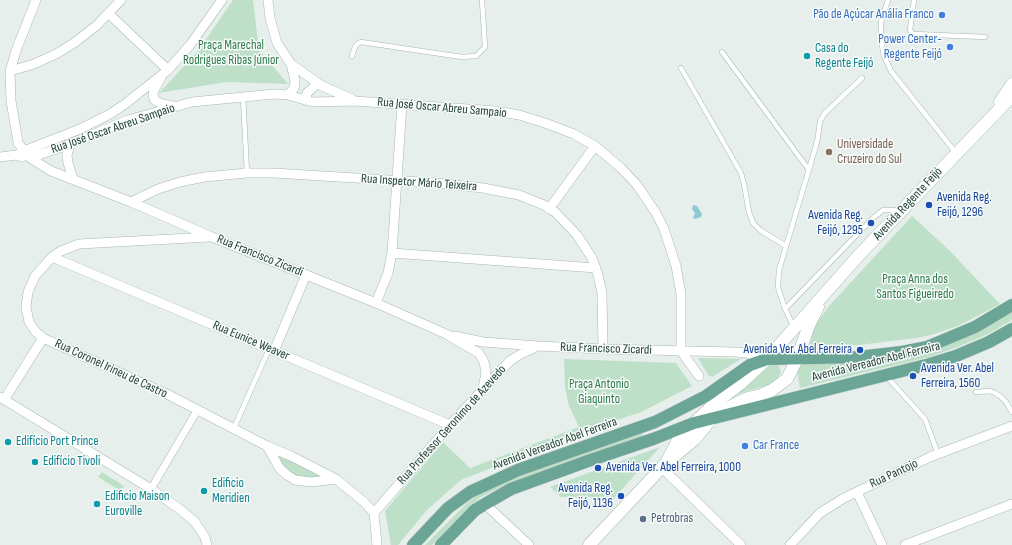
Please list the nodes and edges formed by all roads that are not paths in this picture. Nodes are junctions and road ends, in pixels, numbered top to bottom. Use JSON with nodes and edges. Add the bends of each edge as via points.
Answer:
{"nodes":[{"id":1,"x":36,"y":0,"type":"edge"},
{"id":2,"x":121,"y":0,"type":"edge"},
{"id":3,"x":222,"y":0,"type":"edge"},
{"id":4,"x":482,"y":0,"type":"edge"},
{"id":5,"x":888,"y":0,"type":"edge"},
{"id":6,"x":914,"y":0,"type":"edge"},
{"id":7,"x":268,"y":2,"type":"edge"},
{"id":8,"x":109,"y":14,"type":"junction"},
{"id":9,"x":985,"y":37,"type":"dead end"},
{"id":10,"x":722,"y":52,"type":"dead end"},
{"id":11,"x":352,"y":56,"type":"dead end"},
{"id":12,"x":290,"y":64,"type":"junction"},
{"id":13,"x":681,"y":68,"type":"dead end"},
{"id":14,"x":10,"y":71,"type":"junction"},
{"id":15,"x":165,"y":72,"type":"junction"},
{"id":16,"x":862,"y":78,"type":"dead end"},
{"id":17,"x":318,"y":83,"type":"junction"},
{"id":18,"x":1012,"y":84,"type":"edge"},
{"id":19,"x":328,"y":88,"type":"junction"},
{"id":20,"x":288,"y":95,"type":"junction"},
{"id":21,"x":243,"y":96,"type":"junction"},
{"id":22,"x":1012,"y":96,"type":"edge"},
{"id":23,"x":306,"y":100,"type":"junction"},
{"id":24,"x":356,"y":101,"type":"junction"},
{"id":25,"x":324,"y":102,"type":"junction"},
{"id":26,"x":402,"y":104,"type":"junction"},
{"id":27,"x":175,"y":106,"type":"junction"},
{"id":28,"x":991,"y":116,"type":"junction"},
{"id":29,"x":70,"y":144,"type":"junction"},
{"id":30,"x":595,"y":146,"type":"junction"},
{"id":31,"x":956,"y":153,"type":"junction"},
{"id":32,"x":24,"y":155,"type":"junction"},
{"id":33,"x":0,"y":157,"type":"edge"},
{"id":34,"x":809,"y":170,"type":"junction"},
{"id":35,"x":247,"y":173,"type":"junction"},
{"id":36,"x":73,"y":179,"type":"junction"},
{"id":37,"x":397,"y":180,"type":"junction"},
{"id":38,"x":131,"y":202,"type":"junction"},
{"id":39,"x":549,"y":208,"type":"junction"},
{"id":40,"x":902,"y":210,"type":"junction"},
{"id":41,"x":212,"y":237,"type":"junction"},
{"id":42,"x":786,"y":246,"type":"junction"},
{"id":43,"x":392,"y":253,"type":"junction"},
{"id":44,"x":52,"y":257,"type":"junction"},
{"id":45,"x":596,"y":268,"type":"junction"},
{"id":46,"x":306,"y":275,"type":"junction"},
{"id":47,"x":825,"y":292,"type":"junction"},
{"id":48,"x":376,"y":303,"type":"junction"},
{"id":49,"x":1012,"y":306,"type":"edge"},
{"id":50,"x":785,"y":309,"type":"junction"},
{"id":51,"x":794,"y":327,"type":"junction"},
{"id":52,"x":1012,"y":329,"type":"edge"},
{"id":53,"x":446,"y":334,"type":"junction"},
{"id":54,"x":43,"y":338,"type":"junction"},
{"id":55,"x":538,"y":346,"type":"junction"},
{"id":56,"x":602,"y":349,"type":"junction"},
{"id":57,"x":271,"y":350,"type":"junction"},
{"id":58,"x":681,"y":351,"type":"junction"},
{"id":59,"x":767,"y":359,"type":"junction"},
{"id":60,"x":797,"y":359,"type":"junction"},
{"id":61,"x":885,"y":375,"type":"junction"},
{"id":62,"x":699,"y":376,"type":"dead end"},
{"id":63,"x":483,"y":389,"type":"junction"},
{"id":64,"x":976,"y":392,"type":"dead end"},
{"id":65,"x":2,"y":399,"type":"edge"},
{"id":66,"x":198,"y":409,"type":"junction"},
{"id":67,"x":1012,"y":412,"type":"edge"},
{"id":68,"x":713,"y":417,"type":"junction"},
{"id":69,"x":694,"y":423,"type":"junction"},
{"id":70,"x":450,"y":425,"type":"junction"},
{"id":71,"x":1012,"y":426,"type":"edge"},
{"id":72,"x":234,"y":428,"type":"junction"},
{"id":73,"x":267,"y":446,"type":"junction"},
{"id":74,"x":938,"y":454,"type":"junction"},
{"id":75,"x":664,"y":466,"type":"junction"},
{"id":76,"x":336,"y":479,"type":"junction"},
{"id":77,"x":151,"y":489,"type":"junction"},
{"id":78,"x":857,"y":492,"type":"junction"},
{"id":79,"x":485,"y":504,"type":"junction"},
{"id":80,"x":1012,"y":504,"type":"edge"},
{"id":81,"x":374,"y":513,"type":"junction"},
{"id":82,"x":207,"y":545,"type":"edge"},
{"id":83,"x":377,"y":545,"type":"edge"},
{"id":84,"x":413,"y":545,"type":"edge"},
{"id":85,"x":441,"y":545,"type":"edge"},
{"id":86,"x":529,"y":545,"type":"edge"},
{"id":87,"x":589,"y":545,"type":"edge"},
{"id":88,"x":741,"y":545,"type":"edge"},
{"id":89,"x":790,"y":545,"type":"edge"},
{"id":90,"x":882,"y":545,"type":"edge"},
{"id":91,"x":905,"y":545,"type":"edge"}],
"edges":[{"from":1,"to":14,"type":"street"},
{"from":2,"to":8,"type":"street"},
{"from":3,"to":15,"type":"street","via":[[190,45]]},
{"from":4,"to":11,"type":"lane","via":[[485,48],[476,56],[361,42],[357,44]]},
{"from":5,"to":31,"type":"lane","via":[[881,22],[884,56],[891,71]]},
{"from":6,"to":9,"type":"lane","via":[[910,30],[913,34]]},
{"from":7,"to":12,"type":"street","via":[[278,43]]},
{"from":8,"to":14,"type":"street","via":[[74,43],[56,54]]},
{"from":8,"to":15,"type":"street"},
{"from":10,"to":34,"type":"lane"},
{"from":12,"to":17,"type":"street"},
{"from":12,"to":20,"type":"street","via":[[295,81],[294,88]]},
{"from":13,"to":42,"type":"lane","via":[[741,173],[753,223]]},
{"from":14,"to":32,"type":"street","via":[[14,124],[18,143]]},
{"from":15,"to":27,"type":"street","via":[[154,90],[154,99],[162,104]]},
{"from":15,"to":32,"type":"street","via":[[110,114]]},
{"from":16,"to":34,"type":"lane","via":[[825,113],[820,121]]},
{"from":17,"to":19,"type":"street"},
{"from":17,"to":23,"type":"street","via":[[307,93]]},
{"from":18,"to":28,"type":"main road","name":"Avenida Regente Feijó"},
{"from":19,"to":24,"type":"street"},
{"from":19,"to":25,"type":"street","via":[[328,98]]},
{"from":20,"to":21,"type":"street","name":"Rua José Oscar Abreu Sampaio"},
{"from":20,"to":23,"type":"street","name":"Rua José Oscar Abreu Sampaio"},
{"from":21,"to":27,"type":"street","name":"Rua José Oscar Abreu Sampaio"},
{"from":21,"to":35,"type":"lane"},
{"from":22,"to":28,"type":"main road","name":"Avenida Regente Feijó"},
{"from":23,"to":25,"type":"street","name":"Rua José Oscar Abreu Sampaio"},
{"from":24,"to":25,"type":"street","name":"Rua José Oscar Abreu Sampaio"},
{"from":24,"to":26,"type":"street","name":"Rua José Oscar Abreu Sampaio"},
{"from":26,"to":30,"type":"street","name":"Rua José Oscar Abreu Sampaio","via":[[519,115],[574,134]]},
{"from":26,"to":37,"type":"street"},
{"from":27,"to":29,"type":"street","name":"Rua José Oscar Abreu Sampaio","via":[[128,120]]},
{"from":28,"to":31,"type":"main road","name":"Avenida Regente Feijó"},
{"from":29,"to":32,"type":"street","name":"Rua José Oscar Abreu Sampaio"},
{"from":29,"to":36,"type":"street","via":[[67,155]]},
{"from":30,"to":39,"type":"street"},
{"from":30,"to":58,"type":"street","name":"Rua José Oscar Abreu Sampaio","via":[[637,185],[664,229],[676,266],[681,294]]},
{"from":31,"to":40,"type":"main road","name":"Avenida Regente Feijó"},
{"from":32,"to":33,"type":"street"},
{"from":32,"to":36,"type":"street","name":"Rua Francisco Zicardi","via":[[51,171]]},
{"from":34,"to":42,"type":"lane"},
{"from":35,"to":37,"type":"street","name":"Rua Inspetor Mário Teixeira"},
{"from":35,"to":38,"type":"street","name":"Rua Inspetor Mário Teixeira","via":[[180,182]]},
{"from":36,"to":38,"type":"street","name":"Rua Francisco Zicardi"},
{"from":37,"to":39,"type":"street","name":"Rua Inspetor Mário Teixeira","via":[[458,184],[503,191]]},
{"from":37,"to":43,"type":"street"},
{"from":38,"to":41,"type":"street","name":"Rua Francisco Zicardi"},
{"from":39,"to":45,"type":"street","name":"Rua Inspetor Mário Teixeira","via":[[577,235]]},
{"from":40,"to":47,"type":"main road","name":"Avenida Regente Feijó"},
{"from":40,"to":50,"type":"lane","via":[[883,210],[873,218]]},
{"from":41,"to":44,"type":"street","name":"Rua Coronel Irineu de Castro","via":[[79,244]]},
{"from":41,"to":46,"type":"street","name":"Rua Francisco Zicardi"},
{"from":42,"to":50,"type":"lane","via":[[777,278]]},
{"from":43,"to":45,"type":"street"},
{"from":43,"to":48,"type":"street","via":[[388,273]]},
{"from":44,"to":54,"type":"street","name":"Rua Coronel Irineu de Castro","via":[[35,276],[28,292],[26,307],[29,322]]},
{"from":44,"to":57,"type":"street","name":"Rua Eunice Weaver"},
{"from":45,"to":56,"type":"street","name":"Rua Inspetor Mário Teixeira","via":[[602,293]]},
{"from":46,"to":48,"type":"street","name":"Rua Francisco Zicardi"},
{"from":46,"to":57,"type":"street"},
{"from":47,"to":51,"type":"main road","name":"Avenida Regente Feijó"},
{"from":47,"to":60,"type":"main road","name":"Avenida Regente Feijó","via":[[809,325]]},
{"from":48,"to":53,"type":"street","name":"Rua Francisco Zicardi"},
{"from":49,"to":60,"type":"main road","name":"Avenida Vereador Abel Ferreira","via":[[975,327],[927,347],[877,356]]},
{"from":50,"to":51,"type":"lane"},
{"from":51,"to":59,"type":"main road","name":"Avenida Regente Feijó"},
{"from":52,"to":61,"type":"main road","name":"Avenida Vereador Abel Ferreira","via":[[956,356]]},
{"from":53,"to":55,"type":"street","name":"Rua Francisco Zicardi","via":[[483,342]]},
{"from":53,"to":63,"type":"street","name":"Rua Francisco Zicardi","via":[[479,353],[486,372]]},
{"from":54,"to":65,"type":"street"},
{"from":54,"to":66,"type":"street","name":"Rua Coronel Irineu de Castro"},
{"from":55,"to":56,"type":"street","name":"Rua Francisco Zicardi"},
{"from":55,"to":63,"type":"street","name":"Rua Professor Geronimo de Azevedo","via":[[511,360]]},
{"from":56,"to":58,"type":"street","name":"Rua Francisco Zicardi"},
{"from":57,"to":70,"type":"street","name":"Rua Eunice Weaver"},
{"from":57,"to":72,"type":"lane"},
{"from":58,"to":59,"type":"street","name":"Rua Francisco Zicardi","via":[[746,353]]},
{"from":58,"to":62,"type":"street"},
{"from":59,"to":60,"type":"main road","name":"Avenida Vereador Abel Ferreira"},
{"from":59,"to":69,"type":"main road","name":"Avenida Regente Feijó"},
{"from":59,"to":84,"type":"main road","name":"Avenida Vereador Abel Ferreira","via":[[750,365],[706,396],[655,422],[518,470],[470,492],[448,508]]},
{"from":60,"to":68,"type":"main road","name":"Avenida Regente Feijó","via":[[787,378],[778,386],[737,403]]},
{"from":61,"to":68,"type":"main road","name":"Avenida Vereador Abel Ferreira"},
{"from":61,"to":74,"type":"lane","via":[[925,419]]},
{"from":63,"to":70,"type":"street","name":"Rua Professor Geronimo de Azevedo"},
{"from":64,"to":67,"type":"lane","via":[[995,393],[1006,402]]},
{"from":65,"to":77,"type":"street"},
{"from":66,"to":72,"type":"street","name":"Rua Coronel Irineu de Castro"},
{"from":66,"to":77,"type":"street"},
{"from":68,"to":69,"type":"main road","name":"Avenida Vereador Abel Ferreira"},
{"from":68,"to":75,"type":"main road","name":"Avenida Regente Feijó","via":[[695,439]]},
{"from":69,"to":75,"type":"main road","name":"Avenida Regente Feijó","via":[[677,442]]},
{"from":69,"to":79,"type":"main road","name":"Avenida Vereador Abel Ferreira","via":[[511,489]]},
{"from":70,"to":81,"type":"street","name":"Rua Professor Geronimo de Azevedo"},
{"from":71,"to":74,"type":"street","name":"Rua Pantojo"},
{"from":72,"to":73,"type":"street","name":"Rua Coronel Irineu de Castro"},
{"from":73,"to":76,"type":"street","name":"Rua Coronel Irineu de Castro"},
{"from":73,"to":76,"type":"street","via":[[280,469],[295,480],[311,482]]},
{"from":74,"to":78,"type":"street","name":"Rua Pantojo"},
{"from":75,"to":87,"type":"main road","name":"Avenida Regente Feijó"},
{"from":75,"to":88,"type":"street"},
{"from":76,"to":81,"type":"street","name":"Rua Coronel Irineu de Castro"},
{"from":77,"to":82,"type":"street","via":[[195,522]]},
{"from":78,"to":89,"type":"street","name":"Rua Pantojo","via":[[824,510]]},
{"from":78,"to":90,"type":"street"},
{"from":79,"to":85,"type":"main road","name":"Avenida Vereador Abel Ferreira"},
{"from":79,"to":86,"type":"street"},
{"from":80,"to":91,"type":"street"},
{"from":81,"to":83,"type":"street"}]}
